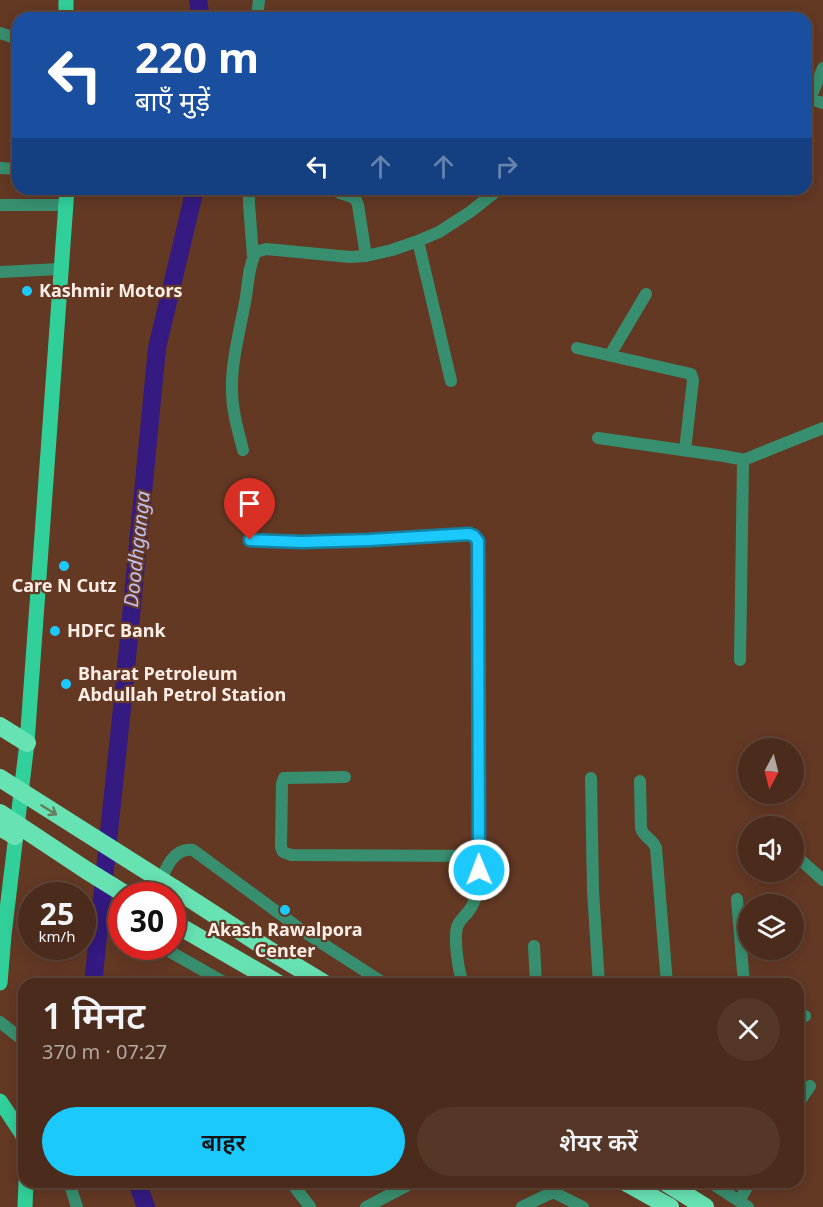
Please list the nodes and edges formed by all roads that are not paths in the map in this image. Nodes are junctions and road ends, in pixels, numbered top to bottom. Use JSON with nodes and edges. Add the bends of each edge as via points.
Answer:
{"nodes":[{"id":1,"x":823,"y":68,"type":"edge"},
{"id":2,"x":812,"y":91,"type":"edge"},
{"id":3,"x":66,"y":195,"type":"edge"},
{"id":4,"x":249,"y":195,"type":"edge"},
{"id":5,"x":346,"y":195,"type":"edge"},
{"id":6,"x":491,"y":195,"type":"edge"},
{"id":7,"x":0,"y":205,"type":"edge"},
{"id":8,"x":65,"y":205,"type":"junction"},
{"id":9,"x":418,"y":241,"type":"junction"},
{"id":10,"x":253,"y":256,"type":"junction"},
{"id":11,"x":366,"y":256,"type":"junction"},
{"id":12,"x":60,"y":269,"type":"junction"},
{"id":13,"x":0,"y":272,"type":"edge"},
{"id":14,"x":646,"y":294,"type":"dead end"},
{"id":15,"x":576,"y":348,"type":"dead end"},
{"id":16,"x":610,"y":355,"type":"junction"},
{"id":17,"x":451,"y":381,"type":"dead end"},
{"id":18,"x":823,"y":428,"type":"edge"},
{"id":19,"x":598,"y":438,"type":"dead end"},
{"id":20,"x":243,"y":450,"type":"dead end"},
{"id":21,"x":685,"y":450,"type":"junction"},
{"id":22,"x":745,"y":460,"type":"junction"},
{"id":23,"x":250,"y":540,"type":"dead end"},
{"id":24,"x":740,"y":660,"type":"dead end"},
{"id":25,"x":0,"y":726,"type":"edge"},
{"id":26,"x":27,"y":743,"type":"junction"},
{"id":27,"x":345,"y":777,"type":"dead end"},
{"id":28,"x":0,"y":778,"type":"edge"},
{"id":29,"x":591,"y":778,"type":"dead end"},
{"id":30,"x":640,"y":781,"type":"dead end"},
{"id":31,"x":0,"y":813,"type":"edge"},
{"id":32,"x":8,"y":832,"type":"edge"},
{"id":33,"x":479,"y":856,"type":"junction"},
{"id":34,"x":804,"y":863,"type":"edge"},
{"id":35,"x":823,"y":880,"type":"edge"},
{"id":36,"x":161,"y":882,"type":"edge"},
{"id":37,"x":108,"y":884,"type":"edge"},
{"id":38,"x":737,"y":898,"type":"dead end"},
{"id":39,"x":186,"y":930,"type":"edge"},
{"id":40,"x":534,"y":946,"type":"dead end"},
{"id":41,"x":185,"y":960,"type":"edge"},
{"id":42,"x":216,"y":978,"type":"edge"},
{"id":43,"x":269,"y":978,"type":"edge"},
{"id":44,"x":315,"y":978,"type":"edge"},
{"id":45,"x":376,"y":978,"type":"edge"},
{"id":46,"x":461,"y":978,"type":"edge"},
{"id":47,"x":536,"y":978,"type":"edge"},
{"id":48,"x":598,"y":978,"type":"edge"},
{"id":49,"x":667,"y":978,"type":"edge"},
{"id":50,"x":744,"y":978,"type":"edge"},
{"id":51,"x":0,"y":983,"type":"edge"},
{"id":52,"x":0,"y":1022,"type":"edge"},
{"id":53,"x":18,"y":1036,"type":"edge"},
{"id":54,"x":810,"y":1086,"type":"dead end"},
{"id":55,"x":804,"y":1095,"type":"edge"},
{"id":56,"x":0,"y":1101,"type":"edge"},
{"id":57,"x":18,"y":1128,"type":"edge"},
{"id":58,"x":26,"y":1188,"type":"edge"},
{"id":59,"x":71,"y":1188,"type":"edge"},
{"id":60,"x":296,"y":1188,"type":"edge"},
{"id":61,"x":402,"y":1188,"type":"edge"},
{"id":62,"x":549,"y":1188,"type":"edge"},
{"id":63,"x":636,"y":1188,"type":"edge"},
{"id":64,"x":675,"y":1188,"type":"edge"},
{"id":65,"x":719,"y":1188,"type":"edge"},
{"id":66,"x":748,"y":1188,"type":"edge"},
{"id":67,"x":554,"y":1192,"type":"junction"},
{"id":68,"x":743,"y":1204,"type":"edge"},
{"id":69,"x":25,"y":1207,"type":"edge"},
{"id":70,"x":77,"y":1207,"type":"edge"},
{"id":71,"x":310,"y":1207,"type":"edge"},
{"id":72,"x":366,"y":1207,"type":"edge"},
{"id":73,"x":522,"y":1207,"type":"edge"},
{"id":74,"x":583,"y":1207,"type":"edge"},
{"id":75,"x":670,"y":1207,"type":"edge"},
{"id":76,"x":705,"y":1207,"type":"edge"}],
"edges":[{"from":1,"to":2,"type":"street"},
{"from":3,"to":8,"type":"main road"},
{"from":4,"to":10,"type":"street"},
{"from":5,"to":11,"type":"street","via":[[358,205]]},
{"from":6,"to":9,"type":"street","via":[[456,223]]},
{"from":7,"to":8,"type":"street"},
{"from":8,"to":12,"type":"main road"},
{"from":9,"to":11,"type":"street"},
{"from":9,"to":17,"type":"street"},
{"from":10,"to":11,"type":"street","via":[[266,249]]},
{"from":10,"to":20,"type":"street","via":[[231,387]]},
{"from":12,"to":13,"type":"street"},
{"from":12,"to":26,"type":"main road"},
{"from":14,"to":16,"type":"street"},
{"from":15,"to":16,"type":"street"},
{"from":16,"to":21,"type":"street","via":[[691,374]]},
{"from":18,"to":22,"type":"street"},
{"from":19,"to":21,"type":"street"},
{"from":21,"to":22,"type":"street"},
{"from":22,"to":24,"type":"street"},
{"from":23,"to":33,"type":"street","via":[[302,542],[469,534],[478,541]]},
{"from":25,"to":26,"type":"highway"},
{"from":26,"to":32,"type":"main road"},
{"from":27,"to":33,"type":"street","via":[[282,780],[283,852]]},
{"from":28,"to":44,"type":"highway","one_way":true,"bridge":true},
{"from":29,"to":48,"type":"street"},
{"from":30,"to":49,"type":"street","via":[[642,833],[656,848]]},
{"from":31,"to":37,"type":"highway","bridge":true},
{"from":32,"to":51,"type":"main road"},
{"from":33,"to":46,"type":"street","via":[[477,896],[456,933]]},
{"from":34,"to":35,"type":"street"},
{"from":36,"to":45,"type":"street","via":[[170,860],[183,851],[193,850],[303,931]]},
{"from":38,"to":50,"type":"street"},
{"from":39,"to":43,"type":"highway"},
{"from":40,"to":47,"type":"street"},
{"from":41,"to":42,"type":"street"},
{"from":52,"to":53,"type":"street"},
{"from":54,"to":55,"type":"street"},
{"from":56,"to":57,"type":"main road"},
{"from":58,"to":69,"type":"main road"},
{"from":59,"to":70,"type":"street"},
{"from":60,"to":71,"type":"street"},
{"from":61,"to":72,"type":"street"},
{"from":62,"to":67,"type":"street"},
{"from":63,"to":75,"type":"highway"},
{"from":64,"to":76,"type":"highway"},
{"from":65,"to":68,"type":"street"},
{"from":66,"to":68,"type":"street"},
{"from":67,"to":73,"type":"street"},
{"from":67,"to":74,"type":"street"}]}
